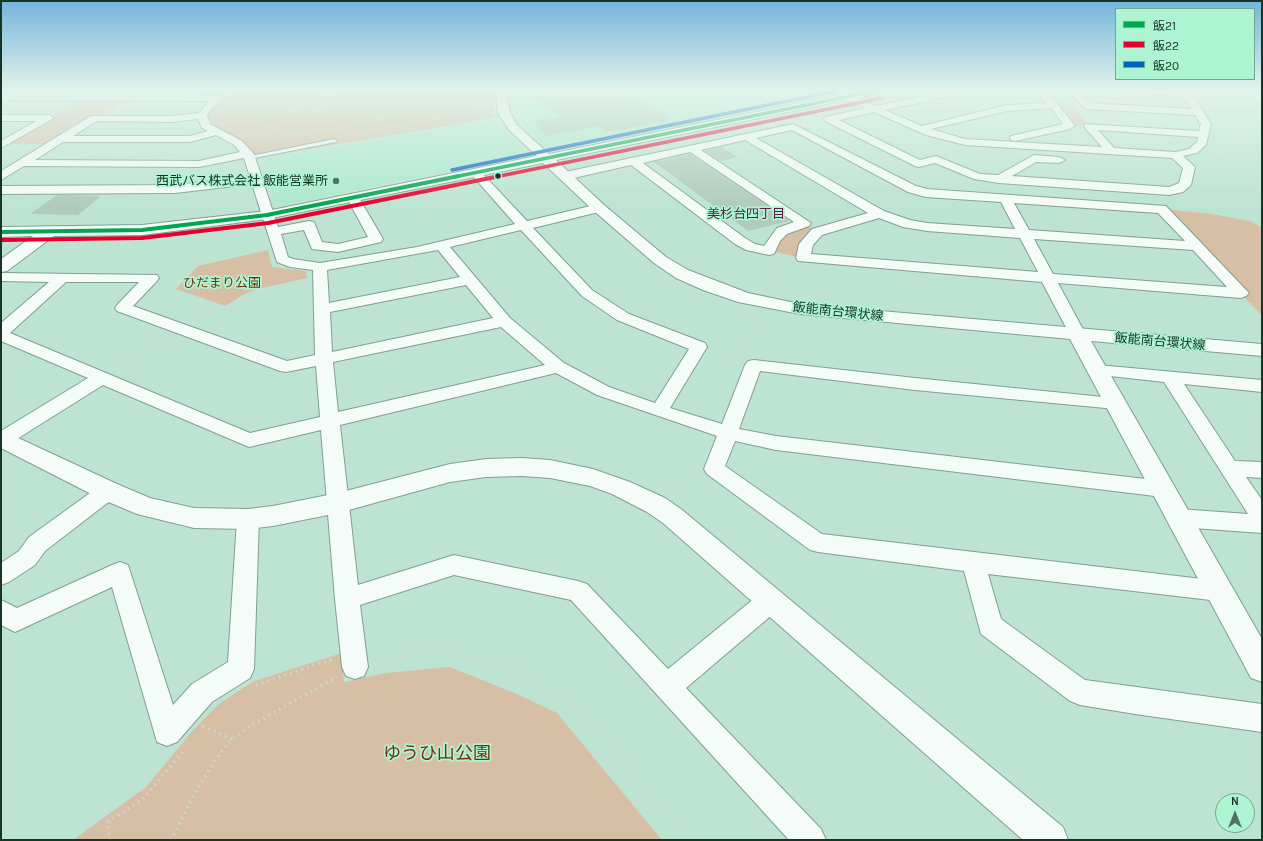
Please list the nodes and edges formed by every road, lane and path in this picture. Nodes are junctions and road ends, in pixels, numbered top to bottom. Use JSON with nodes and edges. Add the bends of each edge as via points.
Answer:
{"nodes":[{"id":1,"x":30,"y":129,"type":"edge"},
{"id":2,"x":77,"y":129,"type":"edge"},
{"id":3,"x":211,"y":129,"type":"edge"},
{"id":4,"x":274,"y":129,"type":"edge"},
{"id":5,"x":329,"y":129,"type":"edge"},
{"id":6,"x":378,"y":129,"type":"edge"},
{"id":7,"x":516,"y":129,"type":"edge"},
{"id":8,"x":689,"y":129,"type":"edge"},
{"id":9,"x":783,"y":129,"type":"edge"},
{"id":10,"x":797,"y":129,"type":"edge"},
{"id":11,"x":849,"y":129,"type":"edge"},
{"id":12,"x":920,"y":129,"type":"edge"},
{"id":13,"x":1056,"y":129,"type":"edge"},
{"id":14,"x":1092,"y":129,"type":"edge"},
{"id":15,"x":1136,"y":129,"type":"edge"},
{"id":16,"x":1205,"y":129,"type":"edge"},
{"id":17,"x":1247,"y":129,"type":"edge"},
{"id":18,"x":216,"y":132,"type":"junction"},
{"id":19,"x":249,"y":134,"type":"dead end"},
{"id":20,"x":1204,"y":134,"type":"junction"},
{"id":21,"x":339,"y":136,"type":"dead end"},
{"id":22,"x":747,"y":137,"type":"junction"},
{"id":23,"x":1245,"y":137,"type":"junction"},
{"id":24,"x":1,"y":138,"type":"edge"},
{"id":25,"x":13,"y":139,"type":"junction"},
{"id":26,"x":61,"y":139,"type":"junction"},
{"id":27,"x":261,"y":140,"type":"junction"},
{"id":28,"x":1262,"y":140,"type":"edge"},
{"id":29,"x":334,"y":141,"type":"dead end"},
{"id":30,"x":263,"y":144,"type":"dead end"},
{"id":31,"x":269,"y":144,"type":"dead end"},
{"id":32,"x":1013,"y":144,"type":"junction"},
{"id":33,"x":1,"y":145,"type":"edge"},
{"id":34,"x":692,"y":149,"type":"junction"},
{"id":35,"x":960,"y":149,"type":"junction"},
{"id":36,"x":1111,"y":151,"type":"junction"},
{"id":37,"x":1189,"y":152,"type":"junction"},
{"id":38,"x":1175,"y":155,"type":"junction"},
{"id":39,"x":248,"y":156,"type":"junction"},
{"id":40,"x":547,"y":159,"type":"junction"},
{"id":41,"x":936,"y":159,"type":"junction"},
{"id":42,"x":633,"y":161,"type":"junction"},
{"id":43,"x":1072,"y":161,"type":"dead end"},
{"id":44,"x":23,"y":163,"type":"junction"},
{"id":45,"x":1239,"y":164,"type":"junction"},
{"id":46,"x":1173,"y":166,"type":"dead end"},
{"id":47,"x":1189,"y":167,"type":"junction"},
{"id":48,"x":476,"y":173,"type":"junction"},
{"id":49,"x":1,"y":176,"type":"edge"},
{"id":50,"x":565,"y":176,"type":"junction"},
{"id":51,"x":1000,"y":179,"type":"junction"},
{"id":52,"x":257,"y":180,"type":"junction"},
{"id":53,"x":1,"y":190,"type":"edge"},
{"id":54,"x":917,"y":191,"type":"junction"},
{"id":55,"x":353,"y":198,"type":"junction"},
{"id":56,"x":1006,"y":199,"type":"junction"},
{"id":57,"x":1231,"y":199,"type":"junction"},
{"id":58,"x":1262,"y":202,"type":"edge"},
{"id":59,"x":1232,"y":203,"type":"junction"},
{"id":60,"x":1178,"y":206,"type":"dead end"},
{"id":61,"x":1262,"y":206,"type":"edge"},
{"id":62,"x":599,"y":208,"type":"junction"},
{"id":63,"x":875,"y":212,"type":"junction"},
{"id":64,"x":1243,"y":214,"type":"junction"},
{"id":65,"x":267,"y":215,"type":"junction"},
{"id":66,"x":524,"y":227,"type":"junction"},
{"id":67,"x":1262,"y":227,"type":"edge"},
{"id":68,"x":1,"y":232,"type":"edge"},
{"id":69,"x":273,"y":232,"type":"junction"},
{"id":70,"x":48,"y":233,"type":"junction"},
{"id":71,"x":1024,"y":234,"type":"junction"},
{"id":72,"x":442,"y":246,"type":"junction"},
{"id":73,"x":1198,"y":246,"type":"junction"},
{"id":74,"x":784,"y":255,"type":"dead end"},
{"id":75,"x":1,"y":267,"type":"edge"},
{"id":76,"x":320,"y":267,"type":"junction"},
{"id":77,"x":1047,"y":276,"type":"junction"},
{"id":78,"x":1,"y":277,"type":"edge"},
{"id":79,"x":64,"y":277,"type":"junction"},
{"id":80,"x":469,"y":280,"type":"junction"},
{"id":81,"x":761,"y":302,"type":"junction"},
{"id":82,"x":222,"y":305,"type":"dead end"},
{"id":83,"x":321,"y":310,"type":"junction"},
{"id":84,"x":504,"y":321,"type":"junction"},
{"id":85,"x":183,"y":329,"type":"junction"},
{"id":86,"x":1,"y":333,"type":"edge"},
{"id":87,"x":1078,"y":335,"type":"junction"},
{"id":88,"x":699,"y":347,"type":"junction"},
{"id":89,"x":1262,"y":350,"type":"edge"},
{"id":90,"x":324,"y":359,"type":"junction"},
{"id":91,"x":747,"y":363,"type":"junction"},
{"id":92,"x":558,"y":367,"type":"junction"},
{"id":93,"x":1098,"y":370,"type":"junction"},
{"id":94,"x":103,"y":377,"type":"junction"},
{"id":95,"x":1170,"y":377,"type":"junction"},
{"id":96,"x":1262,"y":386,"type":"edge"},
{"id":97,"x":1116,"y":403,"type":"junction"},
{"id":98,"x":658,"y":411,"type":"junction"},
{"id":99,"x":330,"y":420,"type":"junction"},
{"id":100,"x":728,"y":433,"type":"junction"},
{"id":101,"x":2,"y":438,"type":"edge"},
{"id":102,"x":700,"y":462,"type":"dead end"},
{"id":103,"x":1229,"y":468,"type":"junction"},
{"id":104,"x":1262,"y":470,"type":"edge"},
{"id":105,"x":1163,"y":489,"type":"junction"},
{"id":106,"x":108,"y":491,"type":"junction"},
{"id":107,"x":338,"y":503,"type":"junction"},
{"id":108,"x":656,"y":505,"type":"junction"},
{"id":109,"x":1180,"y":518,"type":"junction"},
{"id":110,"x":1262,"y":518,"type":"edge"},
{"id":111,"x":248,"y":519,"type":"junction"},
{"id":112,"x":1262,"y":524,"type":"edge"},
{"id":113,"x":973,"y":563,"type":"junction"},
{"id":114,"x":1,"y":575,"type":"edge"},
{"id":115,"x":1219,"y":591,"type":"junction"},
{"id":116,"x":347,"y":599,"type":"junction"},
{"id":117,"x":770,"y":601,"type":"junction"},
{"id":118,"x":1,"y":611,"type":"edge"},
{"id":119,"x":354,"y":660,"type":"junction"},
{"id":120,"x":1262,"y":668,"type":"edge"},
{"id":121,"x":667,"y":687,"type":"junction"},
{"id":122,"x":249,"y":688,"type":"dead end"},
{"id":123,"x":1262,"y":718,"type":"edge"},
{"id":124,"x":208,"y":721,"type":"dead end"},
{"id":125,"x":203,"y":726,"type":"junction"},
{"id":126,"x":198,"y":732,"type":"dead end"},
{"id":127,"x":232,"y":739,"type":"junction"},
{"id":128,"x":188,"y":744,"type":"dead end"},
{"id":129,"x":110,"y":840,"type":"edge"},
{"id":130,"x":171,"y":840,"type":"edge"},
{"id":131,"x":691,"y":840,"type":"edge"},
{"id":132,"x":810,"y":840,"type":"edge"},
{"id":133,"x":1050,"y":840,"type":"edge"}],
"edges":[{"from":1,"to":25,"type":"street"},
{"from":2,"to":26,"type":"street"},
{"from":3,"to":18,"type":"street"},
{"from":4,"to":27,"type":"path"},
{"from":5,"to":27,"type":"path"},
{"from":6,"to":21,"type":"path"},
{"from":7,"to":40,"type":"street","name":"飯能南台環状線"},
{"from":8,"to":40,"type":"street"},
{"from":9,"to":22,"type":"street"},
{"from":10,"to":54,"type":"street"},
{"from":11,"to":41,"type":"street","via":[[919,164]]},
{"from":12,"to":35,"type":"street","via":[[946,138]]},
{"from":13,"to":32,"type":"street","via":[[1010,140]]},
{"from":14,"to":36,"type":"street"},
{"from":15,"to":20,"type":"street"},
{"from":16,"to":20,"type":"street"},
{"from":17,"to":23,"type":"path"},
{"from":18,"to":26,"type":"street","via":[[190,139]]},
{"from":18,"to":39,"type":"street","via":[[238,142]]},
{"from":19,"to":27,"type":"path"},
{"from":20,"to":37,"type":"street","via":[[1202,143]]},
{"from":22,"to":34,"type":"street"},
{"from":22,"to":63,"type":"street"},
{"from":23,"to":28,"type":"path"},
{"from":23,"to":45,"type":"path"},
{"from":24,"to":25,"type":"street"},
{"from":25,"to":33,"type":"street"},
{"from":26,"to":44,"type":"street"},
{"from":29,"to":39,"type":"lane"},
{"from":30,"to":31,"type":"path"},
{"from":32,"to":35,"type":"street"},
{"from":32,"to":36,"type":"street"},
{"from":34,"to":42,"type":"street"},
{"from":34,"to":42,"type":"street","via":[[804,223],[782,230],[769,251],[751,247]]},
{"from":35,"to":41,"type":"street"},
{"from":36,"to":38,"type":"street"},
{"from":37,"to":38,"type":"street"},
{"from":37,"to":45,"type":"path"},
{"from":38,"to":47,"type":"street"},
{"from":39,"to":44,"type":"street","via":[[199,164]]},
{"from":39,"to":52,"type":"street"},
{"from":40,"to":48,"type":"street"},
{"from":40,"to":50,"type":"street","name":"飯能南台環状線"},
{"from":41,"to":51,"type":"street","via":[[978,176]]},
{"from":42,"to":50,"type":"street"},
{"from":43,"to":51,"type":"street","via":[[1034,158]]},
{"from":44,"to":49,"type":"street"},
{"from":45,"to":57,"type":"path"},
{"from":46,"to":47,"type":"street"},
{"from":47,"to":51,"type":"street","via":[[1185,185],[1179,190],[1169,191]]},
{"from":48,"to":55,"type":"street"},
{"from":48,"to":66,"type":"street"},
{"from":50,"to":62,"type":"street","name":"飯能南台環状線"},
{"from":52,"to":53,"type":"street","via":[[175,189]]},
{"from":52,"to":65,"type":"street"},
{"from":54,"to":56,"type":"street"},
{"from":54,"to":63,"type":"path","via":[[900,202]]},
{"from":55,"to":65,"type":"street"},
{"from":55,"to":69,"type":"street","via":[[376,239],[338,248],[317,246],[309,225]]},
{"from":56,"to":71,"type":"street"},
{"from":56,"to":73,"type":"street","via":[[1162,209]]},
{"from":57,"to":58,"type":"path"},
{"from":57,"to":59,"type":"path"},
{"from":59,"to":60,"type":"path"},
{"from":59,"to":64,"type":"path"},
{"from":61,"to":64,"type":"path"},
{"from":62,"to":66,"type":"street"},
{"from":62,"to":81,"type":"street","name":"飯能南台環状線","via":[[660,260],[682,274],[709,286]]},
{"from":63,"to":71,"type":"street","via":[[908,224],[928,227]]},
{"from":63,"to":77,"type":"street","via":[[817,232],[806,244],[803,258]]},
{"from":64,"to":67,"type":"path"},
{"from":65,"to":69,"type":"street"},
{"from":65,"to":70,"type":"street","via":[[142,230]]},
{"from":66,"to":72,"type":"street"},
{"from":66,"to":88,"type":"street","via":[[587,293],[623,317]]},
{"from":68,"to":70,"type":"street"},
{"from":69,"to":76,"type":"street","via":[[282,259]]},
{"from":70,"to":75,"type":"street"},
{"from":71,"to":73,"type":"street"},
{"from":71,"to":77,"type":"street"},
{"from":72,"to":76,"type":"street"},
{"from":72,"to":80,"type":"street"},
{"from":73,"to":77,"type":"street","via":[[1241,293]]},
{"from":74,"to":81,"type":"path"},
{"from":76,"to":83,"type":"street"},
{"from":77,"to":87,"type":"street"},
{"from":78,"to":79,"type":"street"},
{"from":79,"to":85,"type":"street","via":[[152,278],[123,308]]},
{"from":79,"to":86,"type":"street"},
{"from":80,"to":83,"type":"street"},
{"from":80,"to":84,"type":"street"},
{"from":81,"to":87,"type":"street","name":"飯能南台環状線","via":[[800,310]]},
{"from":81,"to":91,"type":"path"},
{"from":82,"to":85,"type":"path"},
{"from":83,"to":90,"type":"street"},
{"from":84,"to":90,"type":"street"},
{"from":84,"to":92,"type":"street"},
{"from":85,"to":90,"type":"street","via":[[286,367]]},
{"from":85,"to":94,"type":"path"},
{"from":86,"to":94,"type":"street"},
{"from":87,"to":89,"type":"street","name":"飯能南台環状線"},
{"from":87,"to":93,"type":"street"},
{"from":88,"to":91,"type":"path"},
{"from":88,"to":98,"type":"street"},
{"from":90,"to":99,"type":"street"},
{"from":91,"to":97,"type":"street","via":[[908,383]]},
{"from":91,"to":100,"type":"street"},
{"from":92,"to":98,"type":"street","via":[[603,391]]},
{"from":92,"to":99,"type":"street"},
{"from":93,"to":95,"type":"street"},
{"from":93,"to":97,"type":"street"},
{"from":94,"to":99,"type":"street","via":[[249,440]]},
{"from":94,"to":101,"type":"street"},
{"from":95,"to":96,"type":"street"},
{"from":95,"to":103,"type":"street"},
{"from":97,"to":105,"type":"street"},
{"from":98,"to":100,"type":"street"},
{"from":99,"to":107,"type":"street"},
{"from":100,"to":105,"type":"street","via":[[776,443]]},
{"from":100,"to":113,"type":"street","via":[[714,469],[818,543]]},
{"from":101,"to":106,"type":"street"},
{"from":102,"to":108,"type":"path","via":[[696,469]]},
{"from":103,"to":104,"type":"street"},
{"from":103,"to":110,"type":"street"},
{"from":105,"to":109,"type":"street"},
{"from":106,"to":111,"type":"street","via":[[146,507],[194,518]]},
{"from":106,"to":114,"type":"street","via":[[37,544],[27,558]]},
{"from":107,"to":108,"type":"street","via":[[450,473],[522,467],[550,469],[593,478]]},
{"from":107,"to":111,"type":"street"},
{"from":107,"to":116,"type":"street"},
{"from":108,"to":117,"type":"street"},
{"from":109,"to":112,"type":"street"},
{"from":109,"to":115,"type":"street"},
{"from":111,"to":118,"type":"street","via":[[241,669],[202,693],[167,732],[120,572],[15,621]]},
{"from":113,"to":115,"type":"street"},
{"from":113,"to":123,"type":"street","via":[[990,626],[1080,692]]},
{"from":115,"to":120,"type":"street"},
{"from":116,"to":119,"type":"street"},
{"from":116,"to":121,"type":"street","via":[[454,565],[578,591]]},
{"from":117,"to":121,"type":"street"},
{"from":117,"to":133,"type":"street"},
{"from":119,"to":122,"type":"path","via":[[266,680]]},
{"from":119,"to":127,"type":"path"},
{"from":119,"to":131,"type":"path","via":[[436,654],[460,656],[520,673],[544,687],[580,715]]},
{"from":121,"to":132,"type":"street"},
{"from":124,"to":125,"type":"path"},
{"from":125,"to":126,"type":"path"},
{"from":125,"to":127,"type":"path"},
{"from":127,"to":130,"type":"path","via":[[195,792]]},
{"from":128,"to":129,"type":"path","via":[[143,799],[108,822]]}]}
